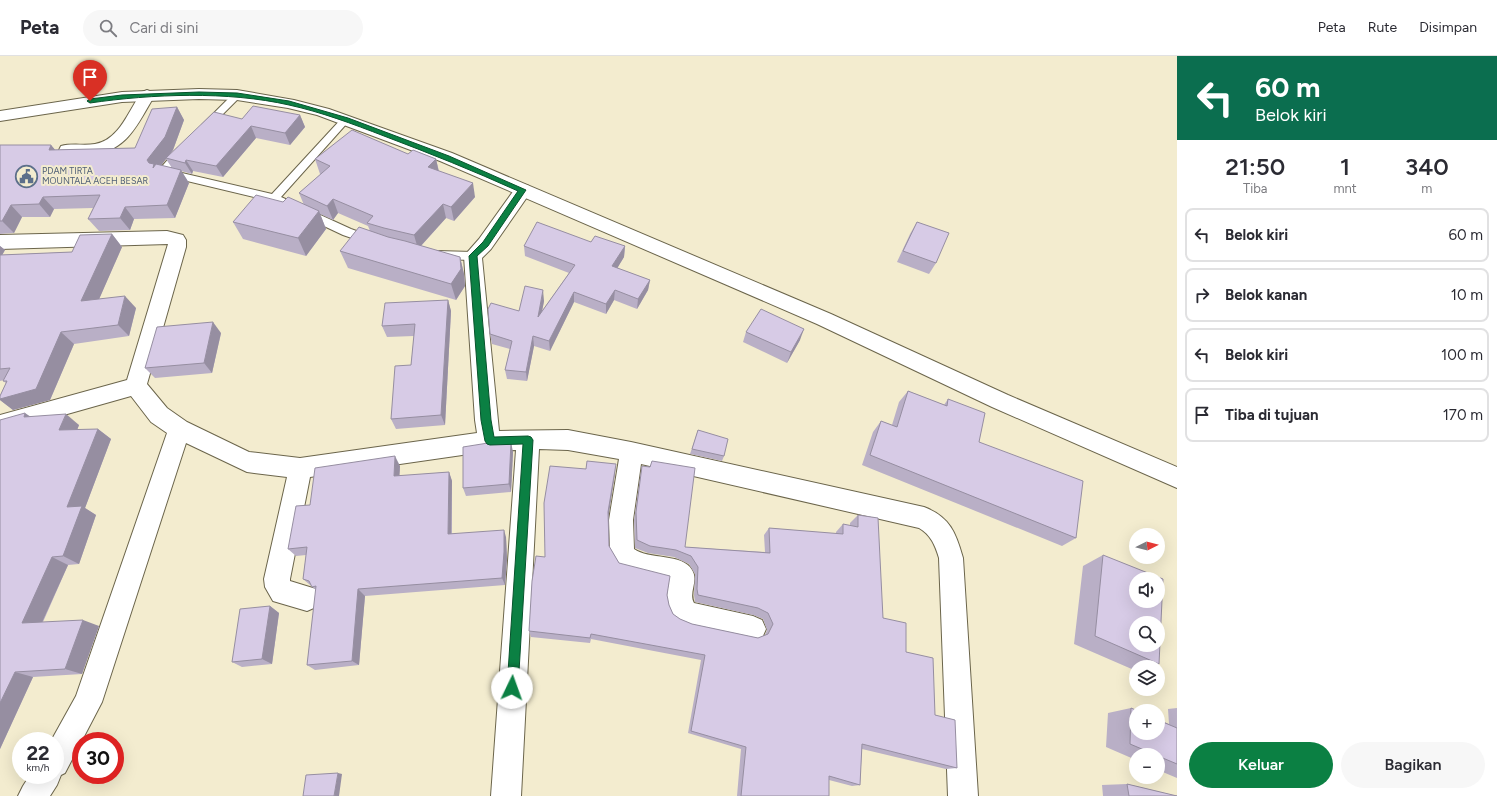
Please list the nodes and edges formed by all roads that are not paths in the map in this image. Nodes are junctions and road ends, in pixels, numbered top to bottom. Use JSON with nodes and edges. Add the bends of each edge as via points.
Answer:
{"nodes":[{"id":1,"x":147,"y":95,"type":"junction"},
{"id":2,"x":237,"y":95,"type":"junction"},
{"id":3,"x":0,"y":116,"type":"edge"},
{"id":4,"x":346,"y":119,"type":"junction"},
{"id":5,"x":201,"y":131,"type":"edge"},
{"id":6,"x":186,"y":146,"type":"edge"},
{"id":7,"x":55,"y":151,"type":"edge"},
{"id":8,"x":523,"y":190,"type":"junction"},
{"id":9,"x":274,"y":198,"type":"junction"},
{"id":10,"x":0,"y":242,"type":"edge"},
{"id":11,"x":380,"y":244,"type":"edge"},
{"id":12,"x":430,"y":255,"type":"edge"},
{"id":13,"x":473,"y":256,"type":"junction"},
{"id":14,"x":136,"y":386,"type":"junction"},
{"id":15,"x":0,"y":424,"type":"edge"},
{"id":16,"x":179,"y":429,"type":"junction"},
{"id":17,"x":528,"y":440,"type":"junction"},
{"id":18,"x":490,"y":441,"type":"junction"},
{"id":19,"x":631,"y":452,"type":"junction"},
{"id":20,"x":300,"y":468,"type":"junction"},
{"id":21,"x":1177,"y":478,"type":"edge"},
{"id":22,"x":307,"y":598,"type":"dead end"},
{"id":23,"x":753,"y":629,"type":"dead end"},
{"id":24,"x":64,"y":746,"type":"edge"},
{"id":25,"x":41,"y":784,"type":"edge"},
{"id":26,"x":33,"y":796,"type":"edge"},
{"id":27,"x":506,"y":796,"type":"edge"},
{"id":28,"x":963,"y":796,"type":"edge"}],
"edges":[{"from":1,"to":2,"type":"street"},
{"from":1,"to":3,"type":"street"},
{"from":1,"to":7,"type":"street","via":[[115,142],[94,149]]},
{"from":2,"to":4,"type":"street","via":[[289,103]]},
{"from":2,"to":5,"type":"lane"},
{"from":4,"to":8,"type":"street"},
{"from":4,"to":9,"type":"lane"},
{"from":6,"to":9,"type":"lane","via":[[162,172]]},
{"from":8,"to":13,"type":"street","via":[[485,244]]},
{"from":8,"to":21,"type":"street","via":[[824,319],[1000,401]]},
{"from":9,"to":11,"type":"lane","via":[[347,232]]},
{"from":10,"to":14,"type":"street","via":[[167,237],[177,240]]},
{"from":12,"to":13,"type":"lane"},
{"from":13,"to":18,"type":"street","via":[[486,420]]},
{"from":14,"to":15,"type":"street"},
{"from":14,"to":16,"type":"street","via":[[159,415]]},
{"from":16,"to":20,"type":"street","via":[[247,462]]},
{"from":16,"to":24,"type":"street","via":[[88,702]]},
{"from":17,"to":18,"type":"street"},
{"from":17,"to":19,"type":"street","via":[[568,440]]},
{"from":17,"to":27,"type":"street"},
{"from":18,"to":20,"type":"street"},
{"from":19,"to":23,"type":"street","via":[[621,520],[622,553],[628,561],[677,572],[682,577],[678,598],[681,610],[689,615]]},
{"from":19,"to":28,"type":"street","via":[[924,518],[940,528],[951,558]]},
{"from":20,"to":22,"type":"street","via":[[277,579],[282,592]]},
{"from":25,"to":26,"type":"street"}]}
